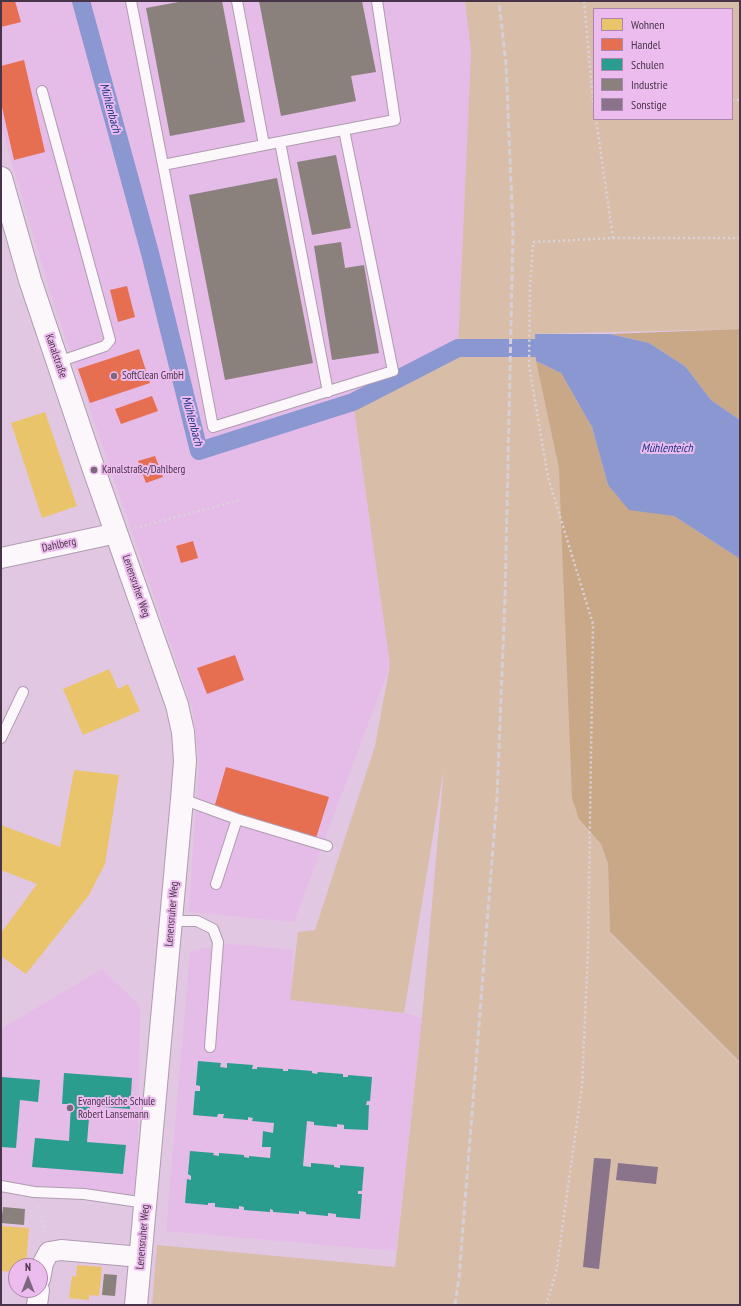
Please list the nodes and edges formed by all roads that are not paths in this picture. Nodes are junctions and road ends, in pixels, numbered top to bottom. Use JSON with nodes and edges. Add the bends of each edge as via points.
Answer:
{"nodes":[{"id":1,"x":131,"y":1,"type":"edge"},
{"id":2,"x":237,"y":1,"type":"edge"},
{"id":3,"x":377,"y":1,"type":"edge"},
{"id":4,"x":42,"y":91,"type":"dead end"},
{"id":5,"x":344,"y":130,"type":"junction"},
{"id":6,"x":280,"y":142,"type":"junction"},
{"id":7,"x":264,"y":145,"type":"junction"},
{"id":8,"x":163,"y":165,"type":"junction"},
{"id":9,"x":1,"y":178,"type":"edge"},
{"id":10,"x":58,"y":362,"type":"junction"},
{"id":11,"x":328,"y":392,"type":"junction"},
{"id":12,"x":117,"y":533,"type":"junction"},
{"id":13,"x":1,"y":558,"type":"edge"},
{"id":14,"x":23,"y":692,"type":"dead end"},
{"id":15,"x":1,"y":738,"type":"edge"},
{"id":16,"x":182,"y":800,"type":"junction"},
{"id":17,"x":236,"y":819,"type":"junction"},
{"id":18,"x":327,"y":846,"type":"dead end"},
{"id":19,"x":216,"y":884,"type":"dead end"},
{"id":20,"x":171,"y":921,"type":"junction"},
{"id":21,"x":210,"y":1047,"type":"dead end"},
{"id":22,"x":1,"y":1186,"type":"edge"},
{"id":23,"x":146,"y":1203,"type":"junction"},
{"id":24,"x":141,"y":1256,"type":"junction"},
{"id":25,"x":46,"y":1258,"type":"edge"},
{"id":26,"x":136,"y":1305,"type":"edge"}],
"edges":[{"from":1,"to":8,"type":"lane"},
{"from":2,"to":7,"type":"lane"},
{"from":3,"to":5,"type":"lane","via":[[395,120]]},
{"from":4,"to":10,"type":"lane","via":[[110,340],[105,346]]},
{"from":5,"to":6,"type":"lane"},
{"from":5,"to":11,"type":"lane","via":[[392,371]]},
{"from":6,"to":7,"type":"lane"},
{"from":6,"to":11,"type":"lane"},
{"from":7,"to":8,"type":"lane"},
{"from":8,"to":11,"type":"lane","via":[[213,427]]},
{"from":9,"to":10,"type":"street","name":"Kanalstraße","via":[[30,280]]},
{"from":10,"to":12,"type":"street","name":"Kanalstraße"},
{"from":12,"to":13,"type":"street","name":"Dahlberg"},
{"from":12,"to":16,"type":"street","name":"Lenensruher Weg","via":[[177,705],[183,732],[185,760]]},
{"from":14,"to":15,"type":"lane"},
{"from":16,"to":17,"type":"lane"},
{"from":16,"to":20,"type":"street","name":"Lenensruher Weg"},
{"from":17,"to":18,"type":"lane"},
{"from":17,"to":19,"type":"lane"},
{"from":20,"to":21,"type":"lane","via":[[197,921],[212,929],[218,942]]},
{"from":20,"to":23,"type":"street","name":"Lenensruher Weg"},
{"from":22,"to":23,"type":"lane","via":[[34,1192],[84,1194]]},
{"from":23,"to":24,"type":"street","name":"Lenensruher Weg"},
{"from":24,"to":25,"type":"street","via":[[61,1250],[50,1252]]},
{"from":24,"to":26,"type":"street","name":"Lenensruher Weg"}]}
